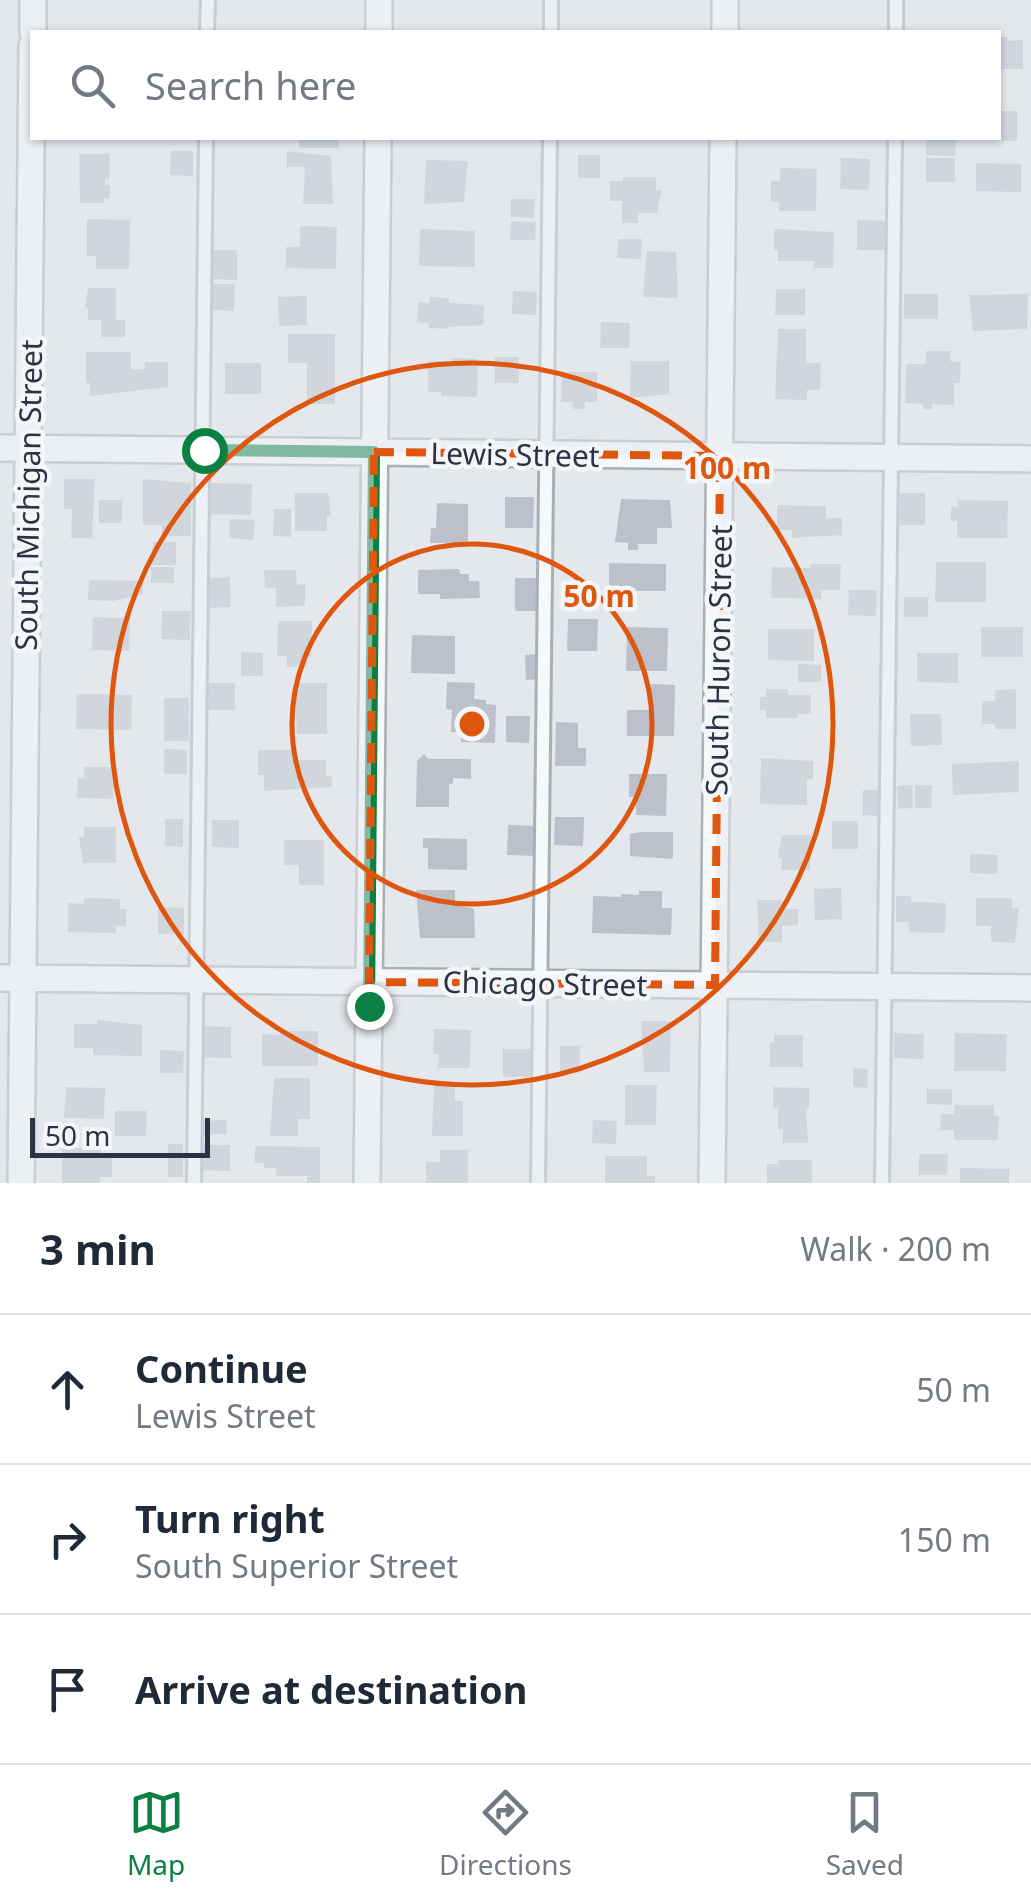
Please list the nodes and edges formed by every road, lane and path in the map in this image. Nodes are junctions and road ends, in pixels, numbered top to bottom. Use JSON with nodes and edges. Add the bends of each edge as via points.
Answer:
{"nodes":[{"id":1,"x":33,"y":0,"type":"edge"},
{"id":2,"x":208,"y":0,"type":"edge"},
{"id":3,"x":379,"y":0,"type":"edge"},
{"id":4,"x":551,"y":0,"type":"edge"},
{"id":5,"x":725,"y":0,"type":"edge"},
{"id":6,"x":896,"y":0,"type":"edge"},
{"id":7,"x":32,"y":30,"type":"edge"},
{"id":8,"x":207,"y":30,"type":"edge"},
{"id":9,"x":379,"y":30,"type":"edge"},
{"id":10,"x":551,"y":30,"type":"edge"},
{"id":11,"x":724,"y":30,"type":"edge"},
{"id":12,"x":896,"y":30,"type":"edge"},
{"id":13,"x":31,"y":140,"type":"edge"},
{"id":14,"x":206,"y":140,"type":"edge"},
{"id":15,"x":378,"y":140,"type":"edge"},
{"id":16,"x":550,"y":140,"type":"edge"},
{"id":17,"x":724,"y":140,"type":"edge"},
{"id":18,"x":895,"y":140,"type":"edge"},
{"id":19,"x":0,"y":448,"type":"edge"},
{"id":20,"x":28,"y":448,"type":"junction"},
{"id":21,"x":204,"y":450,"type":"junction"},
{"id":22,"x":374,"y":452,"type":"junction"},
{"id":23,"x":547,"y":454,"type":"junction"},
{"id":24,"x":720,"y":456,"type":"junction"},
{"id":25,"x":893,"y":458,"type":"junction"},
{"id":26,"x":1031,"y":459,"type":"edge"},
{"id":27,"x":12,"y":978,"type":"edge"},
{"id":28,"x":196,"y":980,"type":"junction"},
{"id":29,"x":369,"y":982,"type":"junction"},
{"id":30,"x":541,"y":983,"type":"junction"},
{"id":31,"x":714,"y":985,"type":"junction"},
{"id":32,"x":883,"y":987,"type":"junction"},
{"id":33,"x":1031,"y":988,"type":"edge"},
{"id":34,"x":21,"y":1183,"type":"edge"},
{"id":35,"x":194,"y":1183,"type":"edge"},
{"id":36,"x":367,"y":1183,"type":"edge"},
{"id":37,"x":538,"y":1183,"type":"edge"},
{"id":38,"x":712,"y":1183,"type":"edge"},
{"id":39,"x":882,"y":1183,"type":"edge"}],
"edges":[{"from":1,"to":7,"type":"street"},
{"from":2,"to":8,"type":"lane"},
{"from":3,"to":9,"type":"street"},
{"from":4,"to":10,"type":"lane"},
{"from":5,"to":11,"type":"street"},
{"from":6,"to":12,"type":"lane"},
{"from":13,"to":20,"type":"street","name":"South Michigan Street"},
{"from":14,"to":21,"type":"lane"},
{"from":15,"to":22,"type":"street"},
{"from":16,"to":23,"type":"lane"},
{"from":17,"to":24,"type":"street","name":"South Huron Street"},
{"from":18,"to":25,"type":"lane"},
{"from":19,"to":20,"type":"street","name":"Lewis Street"},
{"from":20,"to":21,"type":"street","name":"Lewis Street"},
{"from":20,"to":27,"type":"street","name":"South Michigan Street"},
{"from":21,"to":22,"type":"street","name":"Lewis Street"},
{"from":21,"to":28,"type":"lane"},
{"from":22,"to":23,"type":"street","name":"Lewis Street"},
{"from":22,"to":29,"type":"street"},
{"from":23,"to":24,"type":"street","name":"Lewis Street"},
{"from":23,"to":30,"type":"lane"},
{"from":24,"to":25,"type":"street","name":"Lewis Street"},
{"from":24,"to":31,"type":"street","name":"South Huron Street"},
{"from":25,"to":26,"type":"street","name":"Lewis Street"},
{"from":25,"to":32,"type":"lane"},
{"from":27,"to":28,"type":"street","name":"Chicago Street"},
{"from":27,"to":34,"type":"street","name":"South Michigan Street"},
{"from":28,"to":29,"type":"street","name":"Chicago Street"},
{"from":28,"to":35,"type":"lane"},
{"from":29,"to":30,"type":"street","name":"Chicago Street"},
{"from":29,"to":36,"type":"street"},
{"from":30,"to":31,"type":"street","name":"Chicago Street"},
{"from":30,"to":37,"type":"lane"},
{"from":31,"to":32,"type":"street","name":"Chicago Street"},
{"from":31,"to":38,"type":"street","name":"South Huron Street"},
{"from":32,"to":33,"type":"street","name":"Chicago Street"},
{"from":32,"to":39,"type":"lane"}]}
